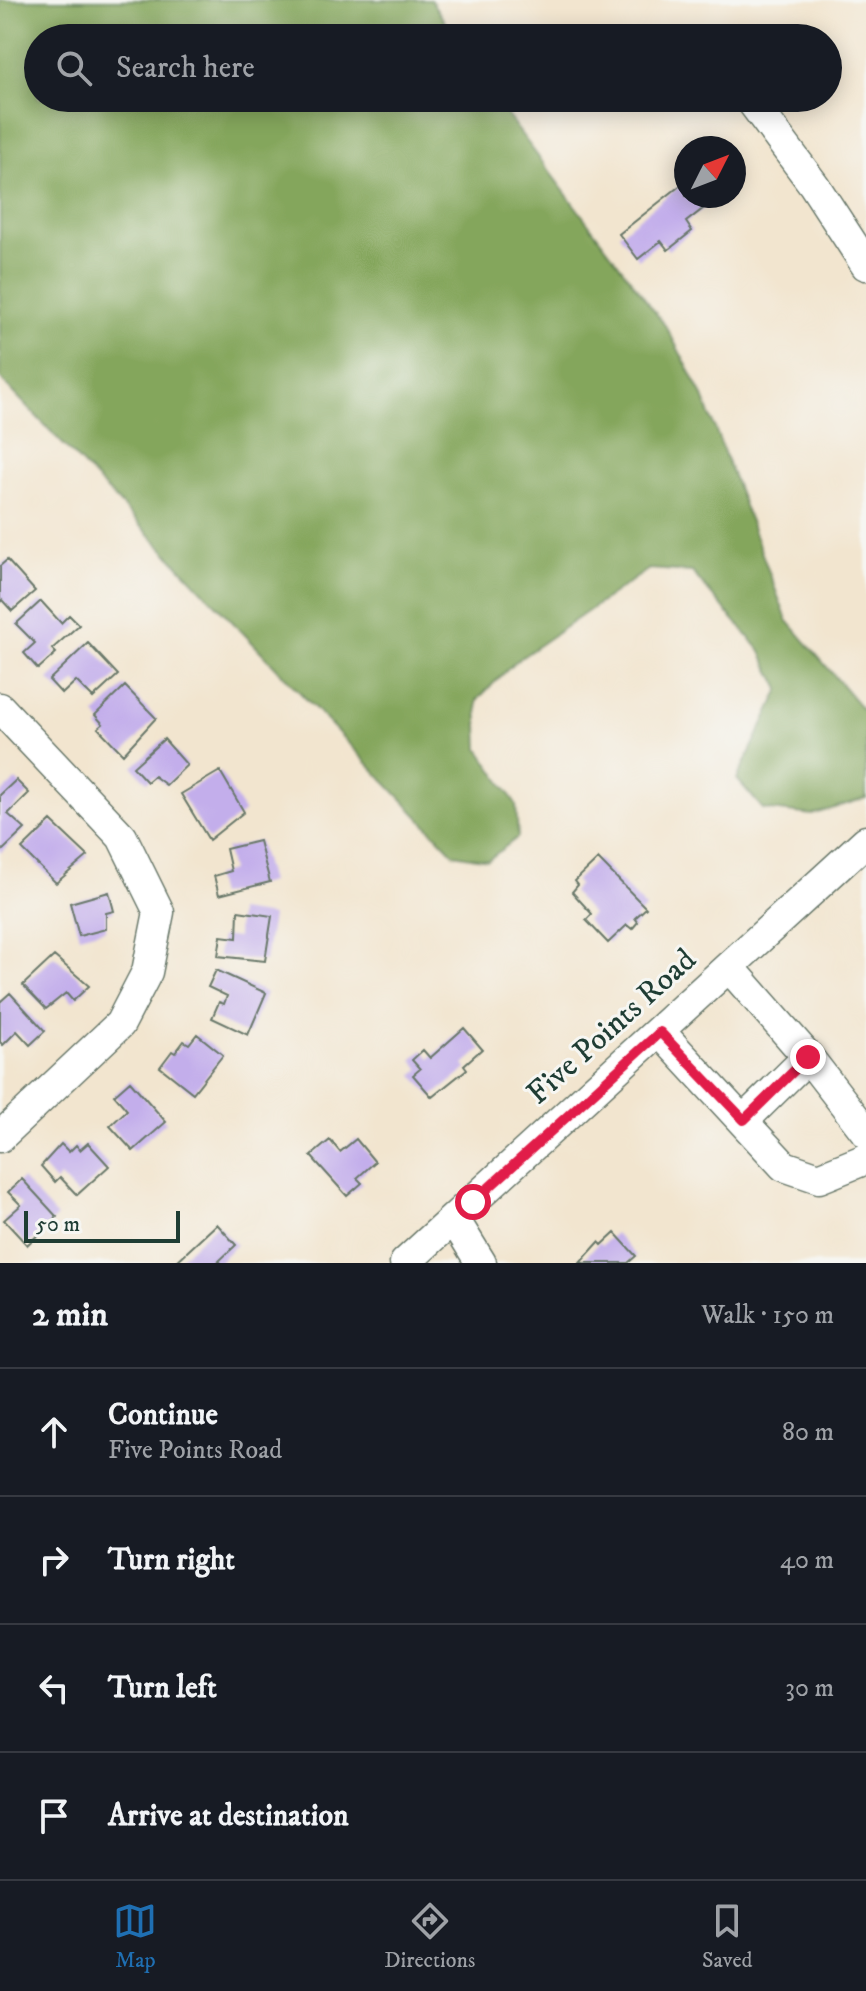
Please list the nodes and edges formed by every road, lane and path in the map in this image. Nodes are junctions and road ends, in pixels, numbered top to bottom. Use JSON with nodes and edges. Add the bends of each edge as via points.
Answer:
{"nodes":[{"id":1,"x":760,"y":112,"type":"edge"},
{"id":2,"x":866,"y":265,"type":"edge"},
{"id":3,"x":3,"y":717,"type":"edge"},
{"id":4,"x":866,"y":841,"type":"edge"},
{"id":5,"x":730,"y":968,"type":"junction"},
{"id":6,"x":660,"y":1032,"type":"junction"},
{"id":7,"x":808,"y":1057,"type":"junction"},
{"id":8,"x":744,"y":1120,"type":"junction"},
{"id":9,"x":866,"y":1132,"type":"edge"},
{"id":10,"x":0,"y":1137,"type":"edge"},
{"id":11,"x":866,"y":1159,"type":"edge"},
{"id":12,"x":454,"y":1219,"type":"junction"},
{"id":13,"x":405,"y":1263,"type":"edge"},
{"id":14,"x":481,"y":1263,"type":"edge"}],
"edges":[{"from":1,"to":2,"type":"street"},
{"from":3,"to":10,"type":"street","via":[[122,837],[159,912],[147,972],[120,1024]]},
{"from":4,"to":5,"type":"street","name":"Five Points Road"},
{"from":5,"to":6,"type":"street","name":"Five Points Road"},
{"from":5,"to":7,"type":"street"},
{"from":6,"to":8,"type":"street"},
{"from":6,"to":12,"type":"street","name":"Five Points Road"},
{"from":7,"to":8,"type":"street"},
{"from":7,"to":9,"type":"street"},
{"from":8,"to":11,"type":"street","via":[[784,1166],[819,1178]]},
{"from":12,"to":13,"type":"street","name":"Five Points Road"},
{"from":12,"to":14,"type":"street"}]}
